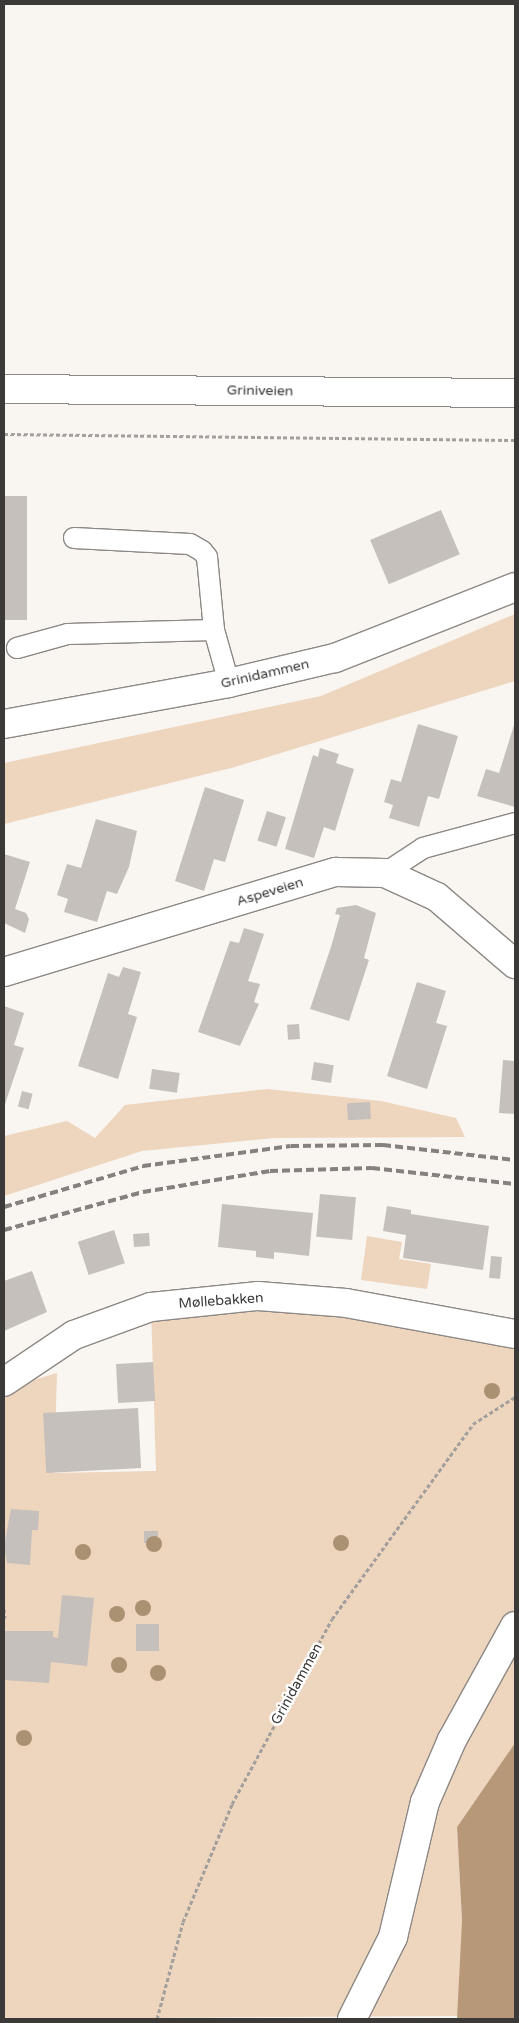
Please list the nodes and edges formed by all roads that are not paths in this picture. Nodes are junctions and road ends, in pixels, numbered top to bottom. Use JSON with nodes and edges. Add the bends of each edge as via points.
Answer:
{"nodes":[{"id":1,"x":4,"y":389,"type":"edge"},
{"id":2,"x":515,"y":393,"type":"edge"},
{"id":3,"x":74,"y":538,"type":"dead end"},
{"id":4,"x":515,"y":588,"type":"edge"},
{"id":5,"x":214,"y":630,"type":"junction"},
{"id":6,"x":17,"y":648,"type":"dead end"},
{"id":7,"x":229,"y":683,"type":"junction"},
{"id":8,"x":4,"y":724,"type":"edge"},
{"id":9,"x":515,"y":823,"type":"edge"},
{"id":10,"x":385,"y":873,"type":"junction"},
{"id":11,"x":515,"y":964,"type":"edge"},
{"id":12,"x":4,"y":972,"type":"edge"},
{"id":13,"x":515,"y":1334,"type":"edge"},
{"id":14,"x":4,"y":1382,"type":"edge"},
{"id":15,"x":515,"y":1626,"type":"edge"},
{"id":16,"x":352,"y":2019,"type":"edge"}],
"edges":[{"from":1,"to":2,"type":"street","name":"Griniveien"},
{"from":3,"to":5,"type":"lane","via":[[190,544],[202,551],[207,557]]},
{"from":4,"to":7,"type":"street","name":"Grinidammen","via":[[335,658]]},
{"from":5,"to":6,"type":"lane","via":[[68,634]]},
{"from":5,"to":7,"type":"lane"},
{"from":7,"to":8,"type":"street","name":"Grinidammen"},
{"from":9,"to":10,"type":"lane","via":[[423,848]]},
{"from":10,"to":11,"type":"street","name":"Aspeveien","via":[[437,897]]},
{"from":10,"to":12,"type":"street","name":"Aspeveien","via":[[336,872]]},
{"from":13,"to":14,"type":"street","name":"Møllebakken","via":[[346,1303],[248,1297],[151,1307],[74,1334]]},
{"from":15,"to":16,"type":"street","via":[[452,1740],[425,1802],[393,1937]]}]}
